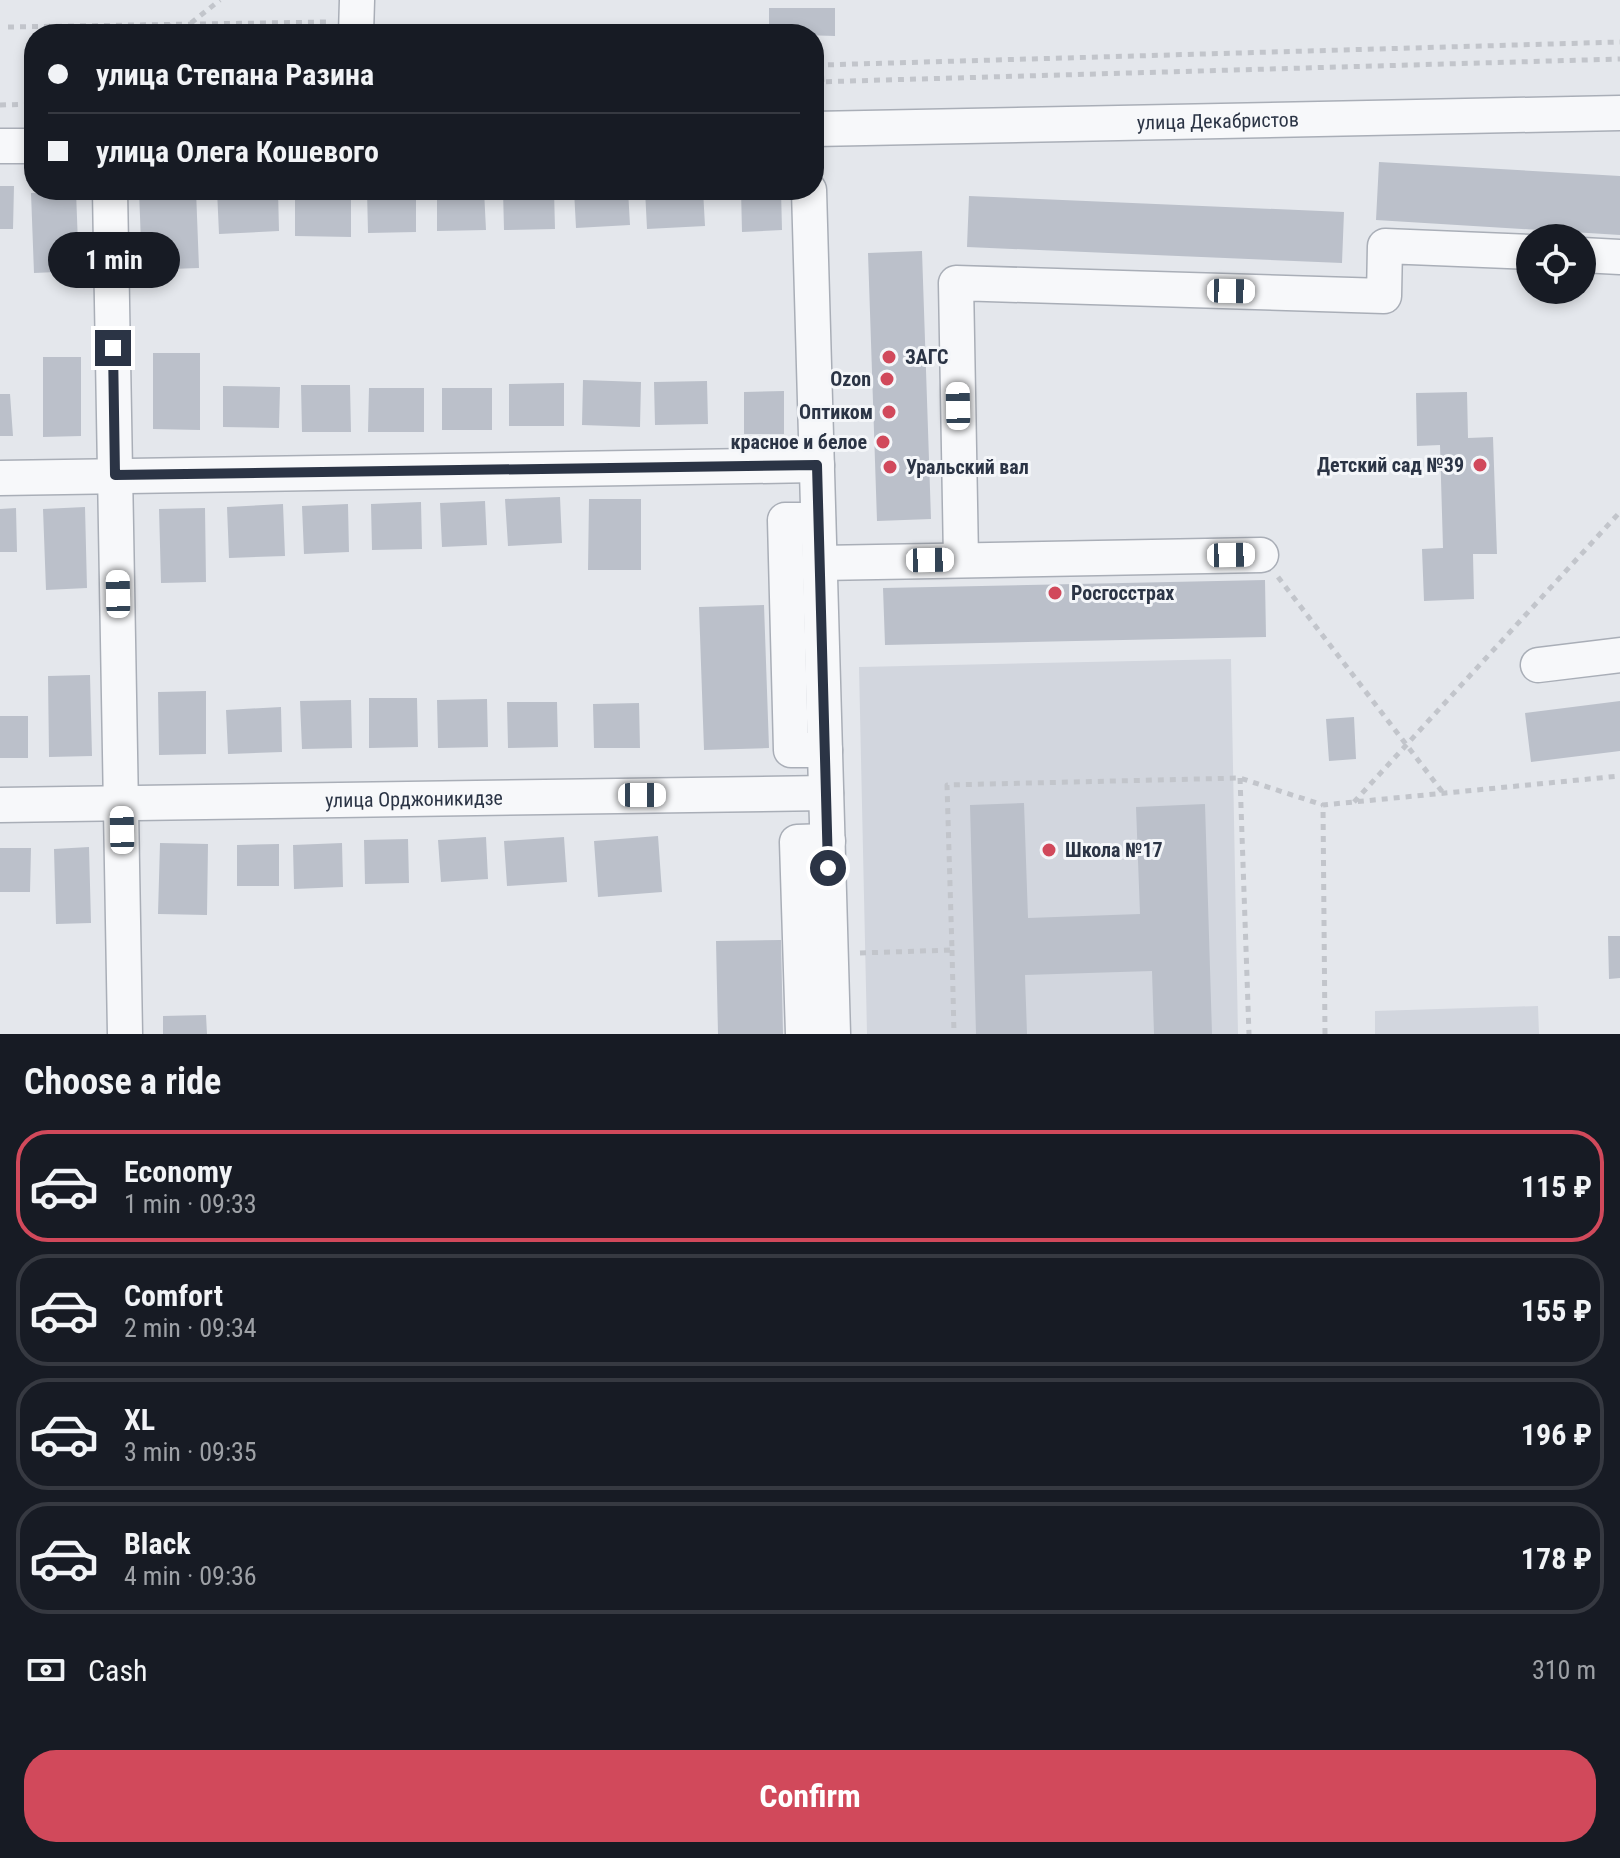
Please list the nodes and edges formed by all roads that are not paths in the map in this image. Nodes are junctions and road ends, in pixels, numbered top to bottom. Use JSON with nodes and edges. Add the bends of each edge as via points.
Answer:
{"nodes":[{"id":1,"x":1620,"y":113,"type":"edge"},
{"id":2,"x":824,"y":129,"type":"edge"},
{"id":3,"x":0,"y":146,"type":"edge"},
{"id":4,"x":24,"y":146,"type":"edge"},
{"id":5,"x":110,"y":200,"type":"edge"},
{"id":6,"x":809,"y":200,"type":"edge"},
{"id":7,"x":1516,"y":251,"type":"edge"},
{"id":8,"x":1596,"y":256,"type":"edge"},
{"id":9,"x":1620,"y":257,"type":"edge"},
{"id":10,"x":817,"y":465,"type":"junction"},
{"id":11,"x":115,"y":475,"type":"junction"},
{"id":12,"x":0,"y":478,"type":"edge"},
{"id":13,"x":818,"y":520,"type":"junction"},
{"id":14,"x":1261,"y":555,"type":"road end"},
{"id":15,"x":961,"y":559,"type":"junction"},
{"id":16,"x":820,"y":563,"type":"junction"},
{"id":17,"x":1620,"y":655,"type":"edge"},
{"id":18,"x":1538,"y":665,"type":"dead end"},
{"id":19,"x":825,"y":750,"type":"junction"},
{"id":20,"x":826,"y":793,"type":"junction"},
{"id":21,"x":121,"y":801,"type":"junction"},
{"id":22,"x":0,"y":805,"type":"edge"},
{"id":23,"x":828,"y":841,"type":"junction"},
{"id":24,"x":125,"y":1034,"type":"edge"},
{"id":25,"x":803,"y":1034,"type":"edge"},
{"id":26,"x":833,"y":1034,"type":"edge"}],
"edges":[{"from":1,"to":2,"type":"street","name":"улица Декабристов"},
{"from":3,"to":4,"type":"street"},
{"from":5,"to":11,"type":"street"},
{"from":6,"to":10,"type":"street"},
{"from":7,"to":15,"type":"street","via":[[1385,246],[1384,296],[956,283]]},
{"from":8,"to":9,"type":"street"},
{"from":10,"to":11,"type":"street"},
{"from":10,"to":13,"type":"street"},
{"from":11,"to":12,"type":"street"},
{"from":11,"to":21,"type":"street"},
{"from":13,"to":16,"type":"street"},
{"from":13,"to":19,"type":"street","via":[[785,520],[790,719],[791,750]]},
{"from":14,"to":15,"type":"street"},
{"from":15,"to":16,"type":"street"},
{"from":16,"to":19,"type":"street"},
{"from":17,"to":18,"type":"street"},
{"from":19,"to":20,"type":"street"},
{"from":20,"to":21,"type":"street","name":"улица Орджоникидзе"},
{"from":20,"to":23,"type":"street"},
{"from":21,"to":22,"type":"street","name":"улица Орджоникидзе"},
{"from":21,"to":24,"type":"street"},
{"from":23,"to":25,"type":"street","via":[[797,842]]},
{"from":23,"to":26,"type":"street"}]}
